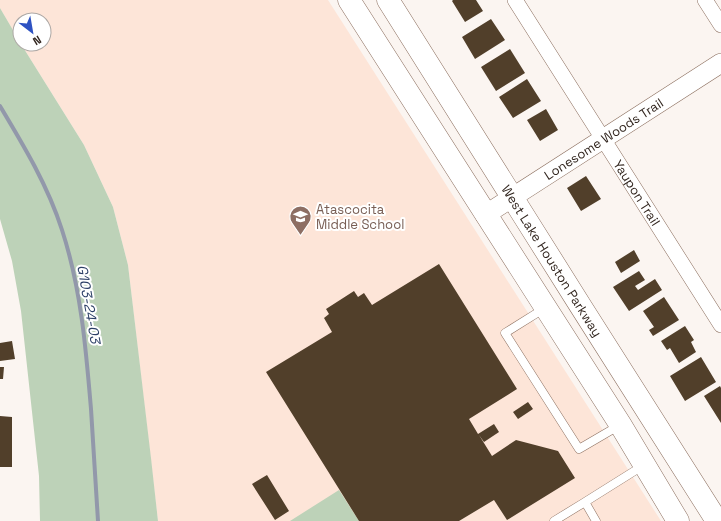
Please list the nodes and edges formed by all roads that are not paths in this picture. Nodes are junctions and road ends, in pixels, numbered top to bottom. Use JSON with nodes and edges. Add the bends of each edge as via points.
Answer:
{"nodes":[{"id":1,"x":349,"y":0,"type":"edge"},
{"id":2,"x":388,"y":0,"type":"edge"},
{"id":3,"x":515,"y":0,"type":"edge"},
{"id":4,"x":705,"y":0,"type":"edge"},
{"id":5,"x":721,"y":25,"type":"edge"},
{"id":6,"x":721,"y":63,"type":"edge"},
{"id":7,"x":603,"y":139,"type":"junction"},
{"id":8,"x":513,"y":198,"type":"junction"},
{"id":9,"x":485,"y":215,"type":"junction"},
{"id":10,"x":545,"y":308,"type":"junction"},
{"id":11,"x":721,"y":325,"type":"edge"},
{"id":12,"x":621,"y":372,"type":"junction"},
{"id":13,"x":645,"y":409,"type":"junction"},
{"id":14,"x":620,"y":424,"type":"junction"},
{"id":15,"x":644,"y":465,"type":"junction"},
{"id":16,"x":585,"y":502,"type":"junction"},
{"id":17,"x":554,"y":521,"type":"edge"},
{"id":18,"x":596,"y":521,"type":"edge"},
{"id":19,"x":678,"y":521,"type":"edge"},
{"id":20,"x":717,"y":521,"type":"edge"}],
"edges":[{"from":1,"to":9,"type":"main road"},
{"from":2,"to":8,"type":"main road","name":"West Lake Houston Parkway"},
{"from":3,"to":7,"type":"street","name":"Yaupon Trail"},
{"from":4,"to":5,"type":"street"},
{"from":6,"to":7,"type":"street","name":"Lonesome Woods Trail"},
{"from":7,"to":8,"type":"street","name":"Lonesome Woods Trail"},
{"from":7,"to":11,"type":"street","name":"Yaupon Trail"},
{"from":8,"to":9,"type":"street","name":"Lonesome Woods Trail"},
{"from":8,"to":12,"type":"main road","name":"West Lake Houston Parkway"},
{"from":9,"to":10,"type":"main road"},
{"from":10,"to":12,"type":"main road","via":[[563,307],[575,317],[609,368]]},
{"from":10,"to":14,"type":"main road"},
{"from":10,"to":14,"type":"lane","via":[[505,333],[578,449]]},
{"from":12,"to":13,"type":"main road","name":"West Lake Houston Parkway"},
{"from":13,"to":14,"type":"main road"},
{"from":13,"to":20,"type":"main road","name":"West Lake Houston Parkway"},
{"from":14,"to":15,"type":"main road"},
{"from":15,"to":16,"type":"lane"},
{"from":15,"to":19,"type":"main road"},
{"from":16,"to":17,"type":"lane"},
{"from":16,"to":18,"type":"lane"}]}
